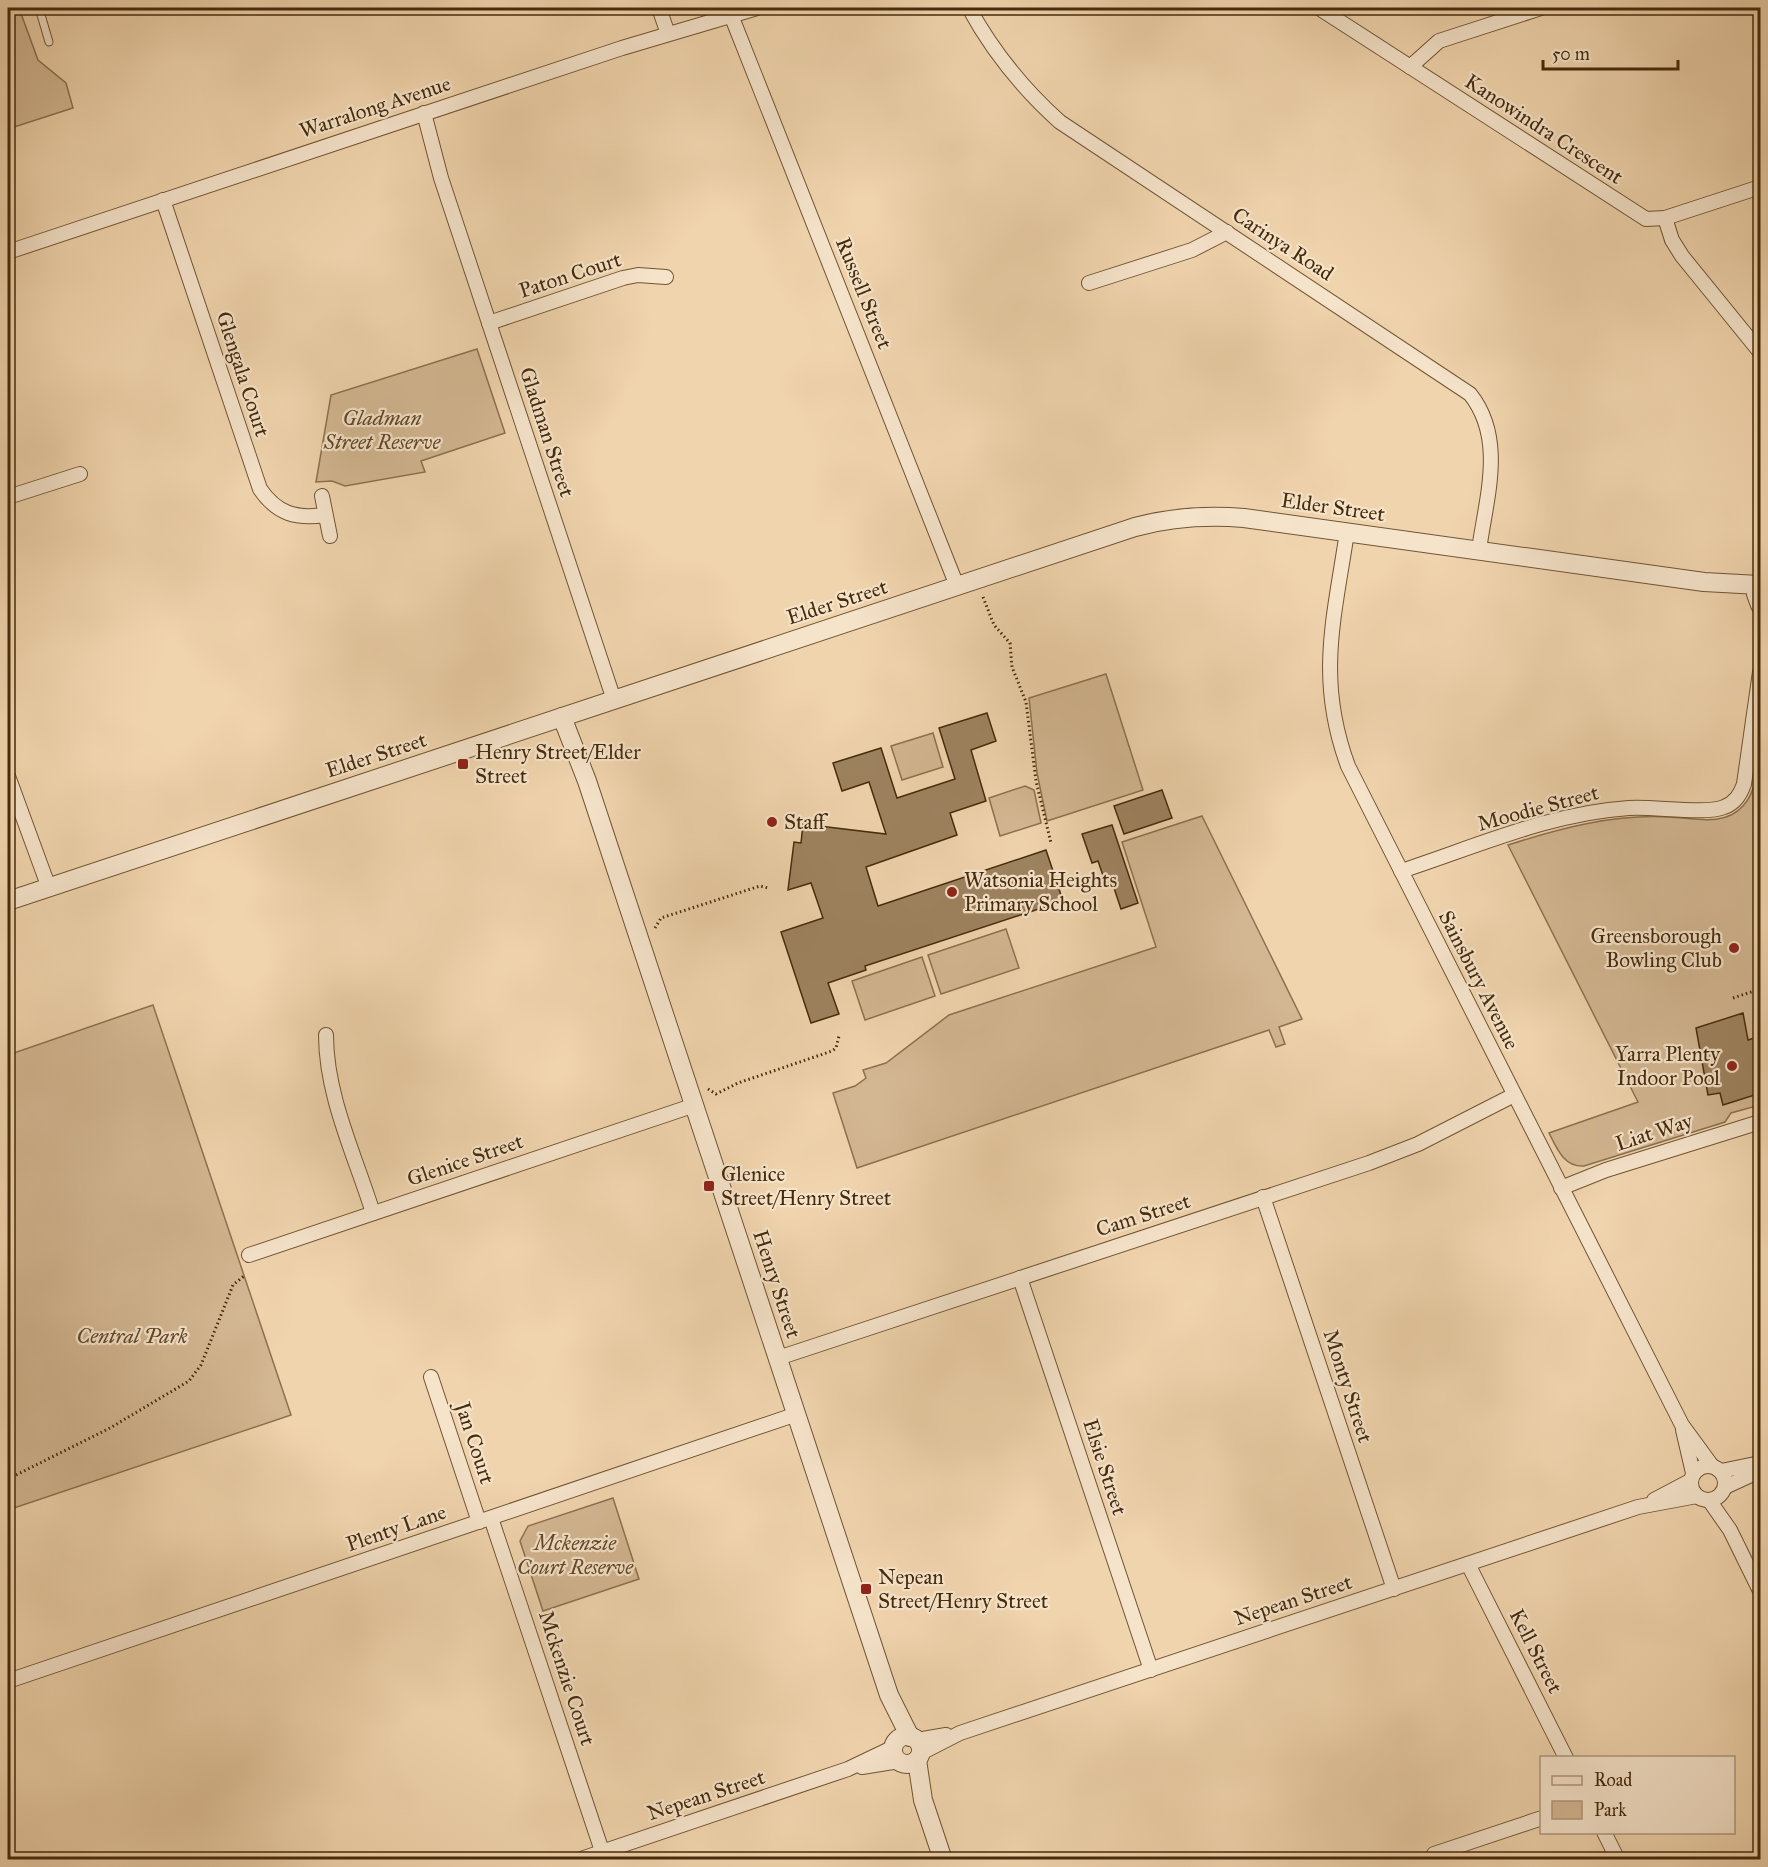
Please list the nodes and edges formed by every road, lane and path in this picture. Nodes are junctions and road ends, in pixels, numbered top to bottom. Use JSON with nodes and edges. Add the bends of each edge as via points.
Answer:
{"nodes":[{"id":1,"x":39,"y":8,"type":"edge"},
{"id":2,"x":660,"y":8,"type":"edge"},
{"id":3,"x":757,"y":8,"type":"edge"},
{"id":4,"x":969,"y":8,"type":"edge"},
{"id":5,"x":1319,"y":8,"type":"edge"},
{"id":6,"x":1541,"y":8,"type":"edge"},
{"id":7,"x":731,"y":15,"type":"junction"},
{"id":8,"x":668,"y":34,"type":"junction"},
{"id":9,"x":49,"y":42,"type":"dead end"},
{"id":10,"x":1410,"y":67,"type":"junction"},
{"id":11,"x":420,"y":115,"type":"junction"},
{"id":12,"x":1761,"y":188,"type":"edge"},
{"id":13,"x":163,"y":200,"type":"junction"},
{"id":14,"x":1665,"y":218,"type":"junction"},
{"id":15,"x":1227,"y":232,"type":"junction"},
{"id":16,"x":8,"y":252,"type":"edge"},
{"id":17,"x":666,"y":277,"type":"dead end"},
{"id":18,"x":1089,"y":283,"type":"dead end"},
{"id":19,"x":489,"y":323,"type":"junction"},
{"id":20,"x":1761,"y":352,"type":"edge"},
{"id":21,"x":80,"y":474,"type":"dead end"},
{"id":22,"x":322,"y":496,"type":"dead end"},
{"id":23,"x":8,"y":497,"type":"edge"},
{"id":24,"x":325,"y":515,"type":"junction"},
{"id":25,"x":1347,"y":532,"type":"junction"},
{"id":26,"x":330,"y":536,"type":"dead end"},
{"id":27,"x":1479,"y":550,"type":"junction"},
{"id":28,"x":957,"y":586,"type":"junction"},
{"id":29,"x":1759,"y":593,"type":"edge"},
{"id":30,"x":982,"y":597,"type":"dead end"},
{"id":31,"x":1761,"y":672,"type":"edge"},
{"id":32,"x":614,"y":700,"type":"junction"},
{"id":33,"x":562,"y":717,"type":"junction"},
{"id":34,"x":8,"y":776,"type":"edge"},
{"id":35,"x":1051,"y":843,"type":"dead end"},
{"id":36,"x":1401,"y":872,"type":"junction"},
{"id":37,"x":49,"y":888,"type":"junction"},
{"id":38,"x":768,"y":888,"type":"dead end"},
{"id":39,"x":8,"y":901,"type":"edge"},
{"id":40,"x":653,"y":932,"type":"dead end"},
{"id":41,"x":1761,"y":988,"type":"edge"},
{"id":42,"x":1733,"y":998,"type":"dead end"},
{"id":43,"x":326,"y":1035,"type":"dead end"},
{"id":44,"x":839,"y":1036,"type":"dead end"},
{"id":45,"x":703,"y":1087,"type":"dead end"},
{"id":46,"x":1514,"y":1095,"type":"junction"},
{"id":47,"x":695,"y":1105,"type":"junction"},
{"id":48,"x":1761,"y":1122,"type":"edge"},
{"id":49,"x":1561,"y":1188,"type":"junction"},
{"id":50,"x":1263,"y":1197,"type":"junction"},
{"id":51,"x":374,"y":1213,"type":"junction"},
{"id":52,"x":249,"y":1255,"type":"dead end"},
{"id":53,"x":244,"y":1276,"type":"dead end"},
{"id":54,"x":1020,"y":1278,"type":"junction"},
{"id":55,"x":778,"y":1358,"type":"junction"},
{"id":56,"x":431,"y":1377,"type":"dead end"},
{"id":57,"x":797,"y":1414,"type":"junction"},
{"id":58,"x":1682,"y":1425,"type":"junction"},
{"id":59,"x":1761,"y":1463,"type":"edge"},
{"id":60,"x":1717,"y":1468,"type":"junction"},
{"id":61,"x":1761,"y":1471,"type":"edge"},
{"id":62,"x":1692,"y":1477,"type":"junction"},
{"id":63,"x":8,"y":1479,"type":"edge"},
{"id":64,"x":1723,"y":1490,"type":"junction"},
{"id":65,"x":1703,"y":1498,"type":"junction"},
{"id":66,"x":1638,"y":1508,"type":"junction"},
{"id":67,"x":485,"y":1520,"type":"junction"},
{"id":68,"x":1730,"y":1530,"type":"junction"},
{"id":69,"x":1468,"y":1564,"type":"junction"},
{"id":70,"x":1394,"y":1589,"type":"junction"},
{"id":71,"x":1761,"y":1592,"type":"edge"},
{"id":72,"x":1151,"y":1670,"type":"junction"},
{"id":73,"x":8,"y":1681,"type":"edge"},
{"id":74,"x":907,"y":1750,"type":"junction"},
{"id":75,"x":1565,"y":1756,"type":"edge"},
{"id":76,"x":1540,"y":1819,"type":"edge"},
{"id":77,"x":1605,"y":1834,"type":"edge"},
{"id":78,"x":602,"y":1851,"type":"junction"},
{"id":79,"x":1434,"y":1854,"type":"dead end"},
{"id":80,"x":578,"y":1860,"type":"edge"},
{"id":81,"x":943,"y":1860,"type":"edge"},
{"id":82,"x":1618,"y":1860,"type":"edge"}],
"edges":[{"from":1,"to":9,"type":"lane"},
{"from":2,"to":8,"type":"street"},
{"from":3,"to":7,"type":"street","name":"Warralong Avenue"},
{"from":4,"to":15,"type":"street","name":"Carinya Road","via":[[1004,65],[1041,106],[1082,138]]},
{"from":5,"to":10,"type":"street","name":"Kanowindra Crescent"},
{"from":6,"to":10,"type":"street","via":[[1438,41]]},
{"from":7,"to":8,"type":"street","name":"Warralong Avenue"},
{"from":7,"to":28,"type":"street","name":"Russell Street"},
{"from":8,"to":11,"type":"street","name":"Warralong Avenue"},
{"from":10,"to":14,"type":"street","name":"Kanowindra Crescent","via":[[1624,207],[1646,219]]},
{"from":11,"to":13,"type":"street","name":"Warralong Avenue"},
{"from":11,"to":19,"type":"street","name":"Gladman Street"},
{"from":12,"to":14,"type":"street","name":"Kanowindra Crescent"},
{"from":13,"to":16,"type":"street","name":"Warralong Avenue"},
{"from":13,"to":24,"type":"street","name":"Glengala Court","via":[[260,489],[271,503],[292,516]]},
{"from":14,"to":20,"type":"street","via":[[1682,256]]},
{"from":15,"to":18,"type":"street","via":[[1192,250]]},
{"from":15,"to":27,"type":"street","name":"Carinya Road","via":[[1458,384],[1479,404],[1490,430],[1491,444]]},
{"from":17,"to":19,"type":"street","name":"Paton Court","via":[[623,278]]},
{"from":19,"to":32,"type":"street","name":"Gladman Street"},
{"from":21,"to":23,"type":"street"},
{"from":22,"to":24,"type":"street"},
{"from":24,"to":26,"type":"street"},
{"from":25,"to":27,"type":"street","name":"Elder Street"},
{"from":25,"to":28,"type":"street","name":"Elder Street","via":[[1244,518],[1184,516],[1135,527]]},
{"from":25,"to":36,"type":"street","name":"Sainsbury Avenue","via":[[1330,648],[1330,701],[1348,766]]},
{"from":27,"to":29,"type":"street","name":"Elder Street"},
{"from":28,"to":32,"type":"street","name":"Elder Street"},
{"from":30,"to":35,"type":"path","via":[[994,625],[1011,646],[1012,667],[1026,702],[1035,781]]},
{"from":31,"to":36,"type":"street","name":"Moodie Street","via":[[1744,784],[1730,805],[1712,810],[1654,807],[1592,812],[1549,822]]},
{"from":32,"to":33,"type":"street","name":"Elder Street"},
{"from":33,"to":37,"type":"street","name":"Elder Street"},
{"from":33,"to":47,"type":"street","name":"Henry Street"},
{"from":34,"to":37,"type":"street"},
{"from":36,"to":46,"type":"street","name":"Sainsbury Avenue"},
{"from":37,"to":39,"type":"street","name":"Elder Street"},
{"from":38,"to":40,"type":"path","via":[[760,886],[661,918]]},
{"from":41,"to":42,"type":"path"},
{"from":43,"to":51,"type":"street","via":[[333,1089]]},
{"from":44,"to":45,"type":"path","via":[[832,1051],[716,1094]]},
{"from":46,"to":49,"type":"street","name":"Sainsbury Avenue"},
{"from":46,"to":50,"type":"street","name":"Cam Street","via":[[1401,1151]]},
{"from":47,"to":51,"type":"street","name":"Glenice Street"},
{"from":47,"to":55,"type":"street","name":"Henry Street"},
{"from":48,"to":49,"type":"street","name":"Liat Way"},
{"from":49,"to":58,"type":"street","name":"Sainsbury Avenue"},
{"from":50,"to":54,"type":"street","name":"Cam Street"},
{"from":50,"to":70,"type":"street","name":"Monty Street"},
{"from":51,"to":52,"type":"street","name":"Glenice Street"},
{"from":53,"to":63,"type":"path","via":[[233,1285],[201,1365],[189,1381],[110,1428]]},
{"from":54,"to":55,"type":"street","name":"Cam Street"},
{"from":54,"to":72,"type":"street","name":"Elsie Street"},
{"from":55,"to":57,"type":"street","name":"Henry Street"},
{"from":56,"to":67,"type":"street","name":"Jan Court"},
{"from":57,"to":67,"type":"street","name":"Plenty Lane"},
{"from":57,"to":74,"type":"street","name":"Henry Street"},
{"from":58,"to":60,"type":"street","name":"Sainsbury Avenue"},
{"from":58,"to":62,"type":"street","name":"Sainsbury Avenue"},
{"from":59,"to":60,"type":"street"},
{"from":60,"to":62,"type":"street","name":"Nepean Street","via":[[1702,1466]]},
{"from":60,"to":64,"type":"street"},
{"from":61,"to":64,"type":"street"},
{"from":62,"to":65,"type":"street","name":"Sainsbury Avenue"},
{"from":62,"to":66,"type":"street","name":"Nepean Street"},
{"from":64,"to":65,"type":"street","name":"Nepean Street"},
{"from":64,"to":68,"type":"street"},
{"from":65,"to":66,"type":"street","name":"Nepean Street"},
{"from":65,"to":68,"type":"street"},
{"from":66,"to":69,"type":"street","name":"Nepean Street"},
{"from":67,"to":73,"type":"street","name":"Plenty Lane"},
{"from":67,"to":78,"type":"street","name":"Mckenzie Court"},
{"from":68,"to":71,"type":"street"},
{"from":69,"to":70,"type":"street","name":"Nepean Street"},
{"from":69,"to":75,"type":"street","name":"Kell Street"},
{"from":70,"to":72,"type":"street","name":"Nepean Street"},
{"from":72,"to":74,"type":"street","name":"Nepean Street"},
{"from":74,"to":78,"type":"street","name":"Nepean Street"},
{"from":74,"to":81,"type":"street","name":"Henry Street"},
{"from":76,"to":79,"type":"street"},
{"from":77,"to":82,"type":"street"},
{"from":78,"to":80,"type":"street","name":"Nepean Street"}]}
